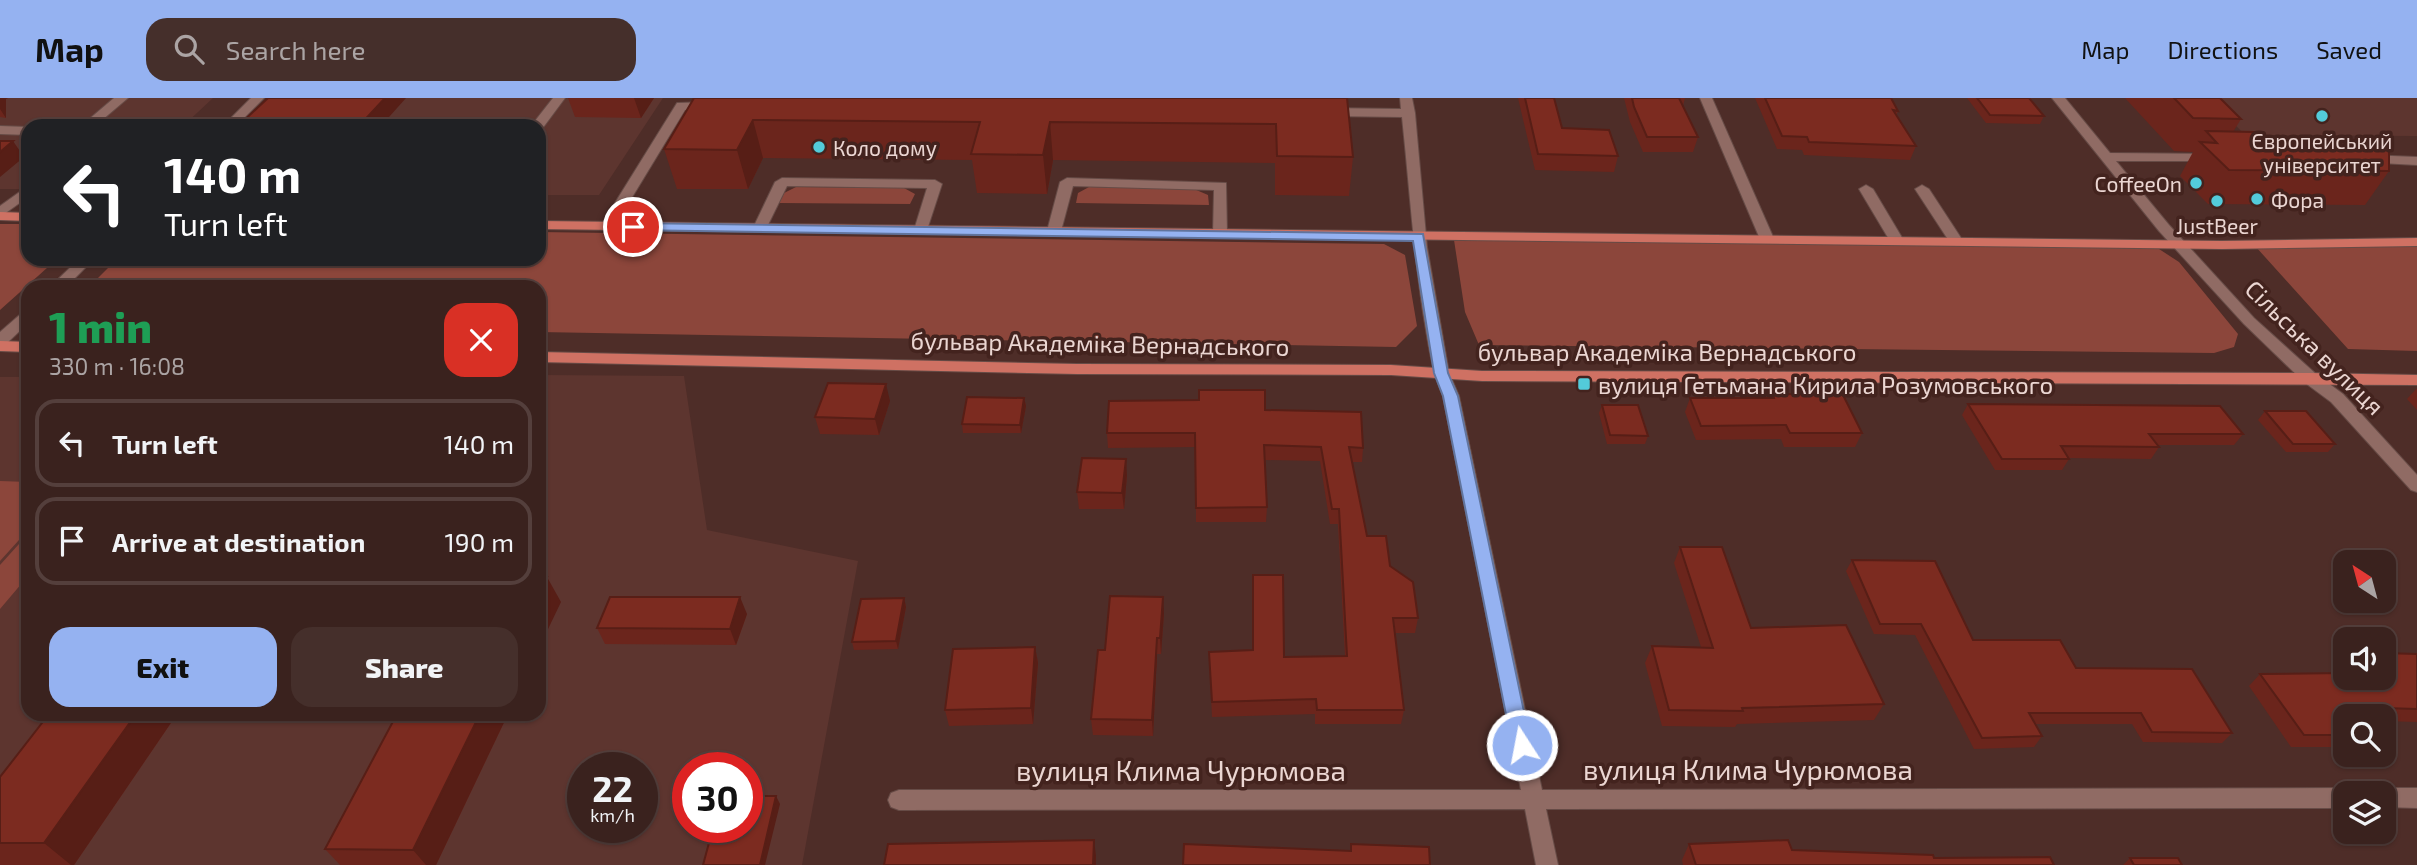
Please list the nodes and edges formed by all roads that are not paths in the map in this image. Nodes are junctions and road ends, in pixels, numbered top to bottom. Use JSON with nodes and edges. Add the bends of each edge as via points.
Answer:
{"nodes":[{"id":1,"x":122,"y":98,"type":"edge"},
{"id":2,"x":258,"y":98,"type":"edge"},
{"id":3,"x":559,"y":98,"type":"edge"},
{"id":4,"x":1406,"y":98,"type":"edge"},
{"id":5,"x":1706,"y":98,"type":"edge"},
{"id":6,"x":2058,"y":98,"type":"edge"},
{"id":7,"x":721,"y":106,"type":"edge"},
{"id":8,"x":1309,"y":112,"type":"edge"},
{"id":9,"x":1409,"y":113,"type":"junction"},
{"id":10,"x":96,"y":119,"type":"edge"},
{"id":11,"x":236,"y":119,"type":"edge"},
{"id":12,"x":542,"y":119,"type":"edge"},
{"id":13,"x":0,"y":130,"type":"edge"},
{"id":14,"x":21,"y":131,"type":"edge"},
{"id":15,"x":2105,"y":157,"type":"junction"},
{"id":16,"x":2229,"y":157,"type":"edge"},
{"id":17,"x":2355,"y":159,"type":"edge"},
{"id":18,"x":2417,"y":161,"type":"edge"},
{"id":19,"x":1866,"y":189,"type":"dead end"},
{"id":20,"x":1922,"y":189,"type":"dead end"},
{"id":21,"x":21,"y":196,"type":"edge"},
{"id":22,"x":0,"y":215,"type":"edge"},
{"id":23,"x":21,"y":216,"type":"edge"},
{"id":24,"x":546,"y":225,"type":"edge"},
{"id":25,"x":607,"y":226,"type":"junction"},
{"id":26,"x":760,"y":228,"type":"junction"},
{"id":27,"x":921,"y":230,"type":"junction"},
{"id":28,"x":1054,"y":231,"type":"junction"},
{"id":29,"x":1220,"y":234,"type":"junction"},
{"id":30,"x":1419,"y":237,"type":"junction"},
{"id":31,"x":1767,"y":239,"type":"junction"},
{"id":32,"x":1897,"y":241,"type":"junction"},
{"id":33,"x":1956,"y":241,"type":"junction"},
{"id":34,"x":2417,"y":242,"type":"edge"},
{"id":35,"x":2180,"y":244,"type":"junction"},
{"id":36,"x":80,"y":266,"type":"edge"},
{"id":37,"x":64,"y":280,"type":"edge"},
{"id":38,"x":21,"y":322,"type":"edge"},
{"id":39,"x":0,"y":344,"type":"edge"},
{"id":40,"x":21,"y":346,"type":"edge"},
{"id":41,"x":546,"y":357,"type":"edge"},
{"id":42,"x":1441,"y":373,"type":"junction"},
{"id":43,"x":2310,"y":378,"type":"junction"},
{"id":44,"x":2417,"y":380,"type":"edge"},
{"id":45,"x":2417,"y":486,"type":"edge"},
{"id":46,"x":2333,"y":798,"type":"edge"},
{"id":47,"x":2396,"y":798,"type":"edge"},
{"id":48,"x":2417,"y":798,"type":"edge"},
{"id":49,"x":1532,"y":799,"type":"junction"},
{"id":50,"x":900,"y":800,"type":"dead end"},
{"id":51,"x":1547,"y":865,"type":"edge"}],
"edges":[{"from":1,"to":10,"type":"street"},
{"from":2,"to":11,"type":"street"},
{"from":3,"to":12,"type":"street"},
{"from":4,"to":9,"type":"street"},
{"from":5,"to":31,"type":"street"},
{"from":6,"to":15,"type":"street","name":"Сільська вулиця"},
{"from":7,"to":25,"type":"street","via":[[681,106]]},
{"from":8,"to":9,"type":"street"},
{"from":9,"to":30,"type":"street"},
{"from":13,"to":14,"type":"street"},
{"from":15,"to":16,"type":"street"},
{"from":15,"to":35,"type":"street","name":"Сільська вулиця"},
{"from":17,"to":18,"type":"street"},
{"from":19,"to":32,"type":"street"},
{"from":20,"to":33,"type":"street"},
{"from":21,"to":22,"type":"street"},
{"from":22,"to":23,"type":"main road"},
{"from":24,"to":25,"type":"main road"},
{"from":25,"to":26,"type":"main road"},
{"from":26,"to":27,"type":"main road"},
{"from":26,"to":27,"type":"street","via":[[782,182],[935,184]]},
{"from":27,"to":28,"type":"main road"},
{"from":28,"to":29,"type":"main road"},
{"from":28,"to":29,"type":"street","via":[[1068,181],[1221,186]]},
{"from":29,"to":30,"type":"main road"},
{"from":30,"to":31,"type":"main road"},
{"from":30,"to":42,"type":"street"},
{"from":31,"to":32,"type":"main road"},
{"from":32,"to":33,"type":"main road"},
{"from":33,"to":35,"type":"main road"},
{"from":34,"to":35,"type":"main road"},
{"from":35,"to":43,"type":"street","name":"Сільська вулиця","via":[[2249,321]]},
{"from":36,"to":37,"type":"street"},
{"from":38,"to":39,"type":"street"},
{"from":39,"to":40,"type":"main road"},
{"from":41,"to":42,"type":"main road","name":"бульвар Академіка Вернадського"},
{"from":42,"to":43,"type":"main road","name":"бульвар Академіка Вернадського"},
{"from":42,"to":49,"type":"street","via":[[1451,396]]},
{"from":43,"to":44,"type":"main road","name":"бульвар Академіка Вернадського"},
{"from":43,"to":45,"type":"street","name":"Сільська вулиця","via":[[2337,398]]},
{"from":46,"to":49,"type":"street","name":"вулиця Клима Чурюмова"},
{"from":47,"to":48,"type":"street"},
{"from":49,"to":50,"type":"street","name":"вулиця Клима Чурюмова"},
{"from":49,"to":51,"type":"street"}]}
